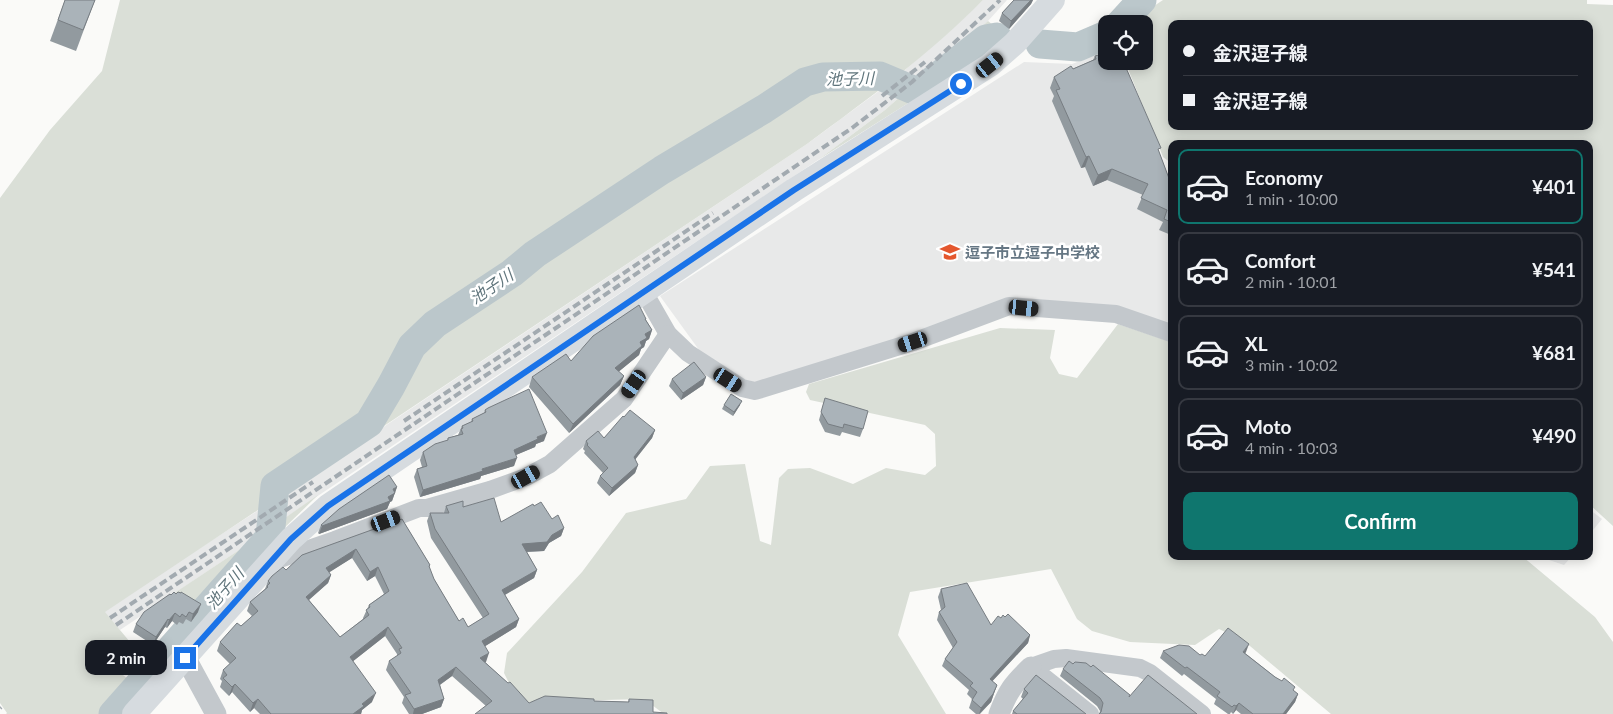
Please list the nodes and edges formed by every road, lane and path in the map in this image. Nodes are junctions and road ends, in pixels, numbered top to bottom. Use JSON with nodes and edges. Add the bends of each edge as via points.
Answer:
{"nodes":[{"id":1,"x":1053,"y":0,"type":"edge"},
{"id":2,"x":644,"y":292,"type":"junction"},
{"id":3,"x":1168,"y":332,"type":"edge"},
{"id":4,"x":668,"y":334,"type":"junction"},
{"id":5,"x":271,"y":562,"type":"junction"},
{"id":6,"x":185,"y":658,"type":"junction"},
{"id":7,"x":1031,"y":667,"type":"junction"},
{"id":8,"x":134,"y":714,"type":"edge"},
{"id":9,"x":216,"y":714,"type":"edge"},
{"id":10,"x":999,"y":714,"type":"edge"},
{"id":11,"x":1090,"y":714,"type":"edge"},
{"id":12,"x":1202,"y":714,"type":"edge"}],
"edges":[{"from":1,"to":2,"type":"main road","via":[[1015,43],[990,65],[794,190]]},
{"from":2,"to":4,"type":"street"},
{"from":2,"to":5,"type":"main road","via":[[328,506],[307,523]]},
{"from":3,"to":4,"type":"street","via":[[1116,314],[1009,306],[913,342],[755,391],[742,388],[688,353]]},
{"from":4,"to":5,"type":"street","via":[[624,399],[550,464],[490,490],[419,508]]},
{"from":5,"to":6,"type":"main road"},
{"from":6,"to":8,"type":"main road"},
{"from":6,"to":9,"type":"street"},
{"from":7,"to":10,"type":"street","via":[[1013,684]]},
{"from":7,"to":11,"type":"street"},
{"from":7,"to":12,"type":"street","via":[[1066,658],[1140,668]]}]}
